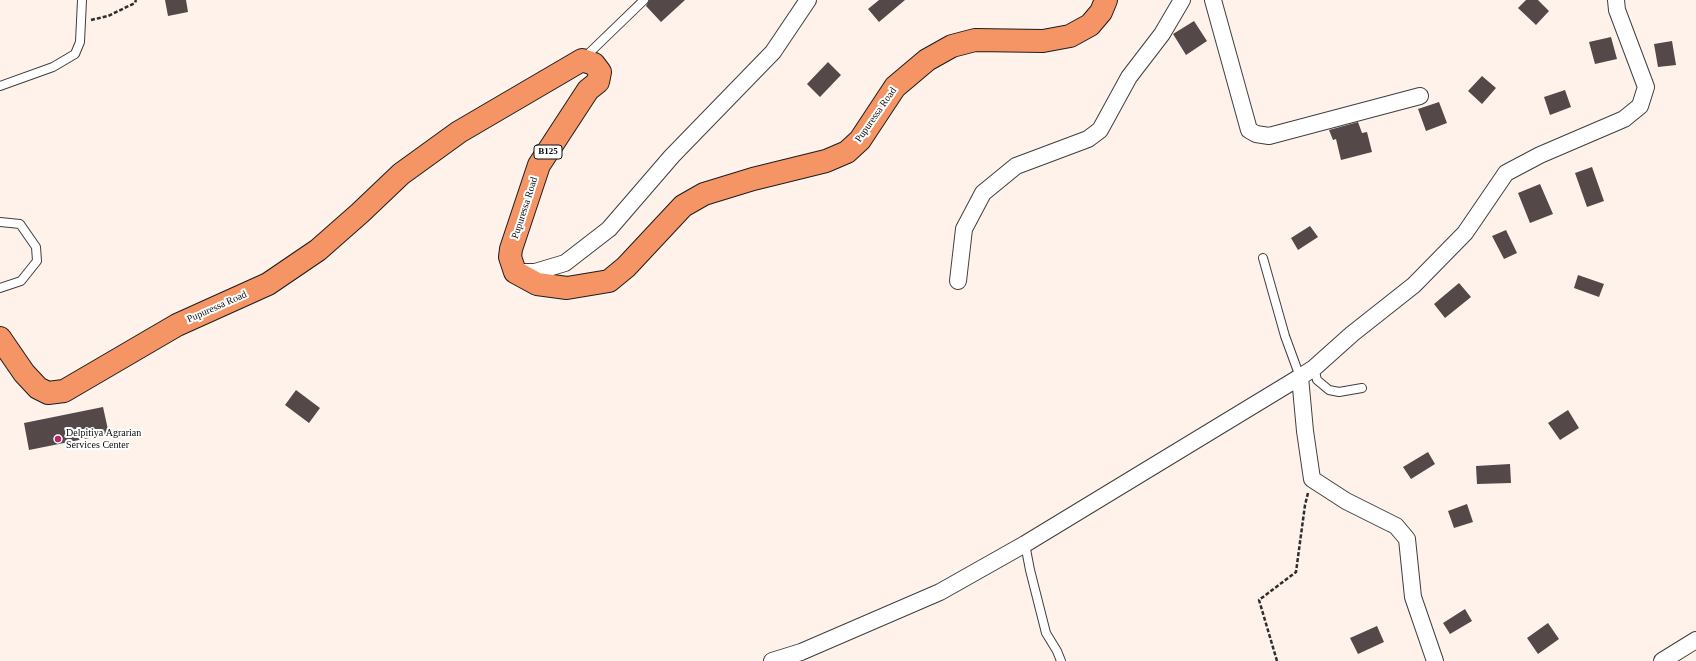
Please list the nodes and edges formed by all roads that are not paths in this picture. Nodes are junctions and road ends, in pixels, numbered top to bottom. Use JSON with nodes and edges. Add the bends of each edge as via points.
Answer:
{"nodes":[{"id":1,"x":82,"y":0,"type":"edge"},
{"id":2,"x":644,"y":0,"type":"edge"},
{"id":3,"x":808,"y":0,"type":"edge"},
{"id":4,"x":1106,"y":0,"type":"edge"},
{"id":5,"x":1182,"y":0,"type":"edge"},
{"id":6,"x":1213,"y":0,"type":"edge"},
{"id":7,"x":1616,"y":0,"type":"edge"},
{"id":8,"x":582,"y":60,"type":"junction"},
{"id":9,"x":0,"y":86,"type":"edge"},
{"id":10,"x":1420,"y":96,"type":"dead end"},
{"id":11,"x":0,"y":222,"type":"edge"},
{"id":12,"x":1263,"y":258,"type":"dead end"},
{"id":13,"x":515,"y":272,"type":"junction"},
{"id":14,"x":958,"y":281,"type":"dead end"},
{"id":15,"x":0,"y":288,"type":"edge"},
{"id":16,"x":0,"y":338,"type":"edge"},
{"id":17,"x":1314,"y":368,"type":"junction"},
{"id":18,"x":1300,"y":377,"type":"junction"},
{"id":19,"x":1362,"y":388,"type":"dead end"},
{"id":20,"x":1026,"y":544,"type":"junction"},
{"id":21,"x":1696,"y":640,"type":"edge"},
{"id":22,"x":772,"y":661,"type":"edge"},
{"id":23,"x":1061,"y":661,"type":"edge"},
{"id":24,"x":1435,"y":661,"type":"edge"},
{"id":25,"x":1662,"y":661,"type":"edge"}],
"edges":[{"from":1,"to":9,"type":"lane","via":[[80,42],[75,54],[53,67]]},
{"from":2,"to":8,"type":"lane"},
{"from":3,"to":13,"type":"street","via":[[773,52],[672,156],[609,229],[565,263],[535,272]]},
{"from":4,"to":13,"type":"main road","name":"Pupuressa Road","via":[[1101,12],[1090,25],[1070,36],[1043,41],[974,40],[952,46],[927,60],[895,87],[860,140],[847,152],[826,161],[704,194],[683,206],[626,268],[609,281],[567,288],[538,284]]},
{"from":5,"to":14,"type":"street","via":[[1162,34],[1129,78],[1100,130],[1088,139],[1016,166],[983,193],[964,229]]},
{"from":6,"to":10,"type":"street","via":[[1249,130],[1256,134],[1270,136]]},
{"from":7,"to":17,"type":"street","via":[[1617,10],[1646,87],[1640,106],[1624,120],[1540,155],[1506,173],[1460,238],[1414,285]]},
{"from":8,"to":13,"type":"main road","name":"Pupuressa Road","number":"B125","via":[[594,64],[600,72],[598,82],[588,90],[539,165],[511,249],[511,263]]},
{"from":8,"to":16,"type":"main road","name":"Pupuressa Road","via":[[459,132],[401,174],[318,250],[268,284],[177,325],[70,388],[48,393],[38,388],[24,373]]},
{"from":11,"to":15,"type":"lane","via":[[20,224],[36,247],[37,261],[21,281]]},
{"from":12,"to":18,"type":"lane","via":[[1285,336]]},
{"from":17,"to":18,"type":"street"},
{"from":17,"to":19,"type":"lane","via":[[1317,380],[1329,390],[1339,392]]},
{"from":18,"to":20,"type":"street"},
{"from":18,"to":24,"type":"street","via":[[1304,431],[1312,480],[1403,532],[1409,548],[1414,597]]},
{"from":20,"to":22,"type":"street","via":[[940,592],[801,652]]},
{"from":20,"to":23,"type":"lane","via":[[1046,634]]},
{"from":21,"to":25,"type":"street"}]}
